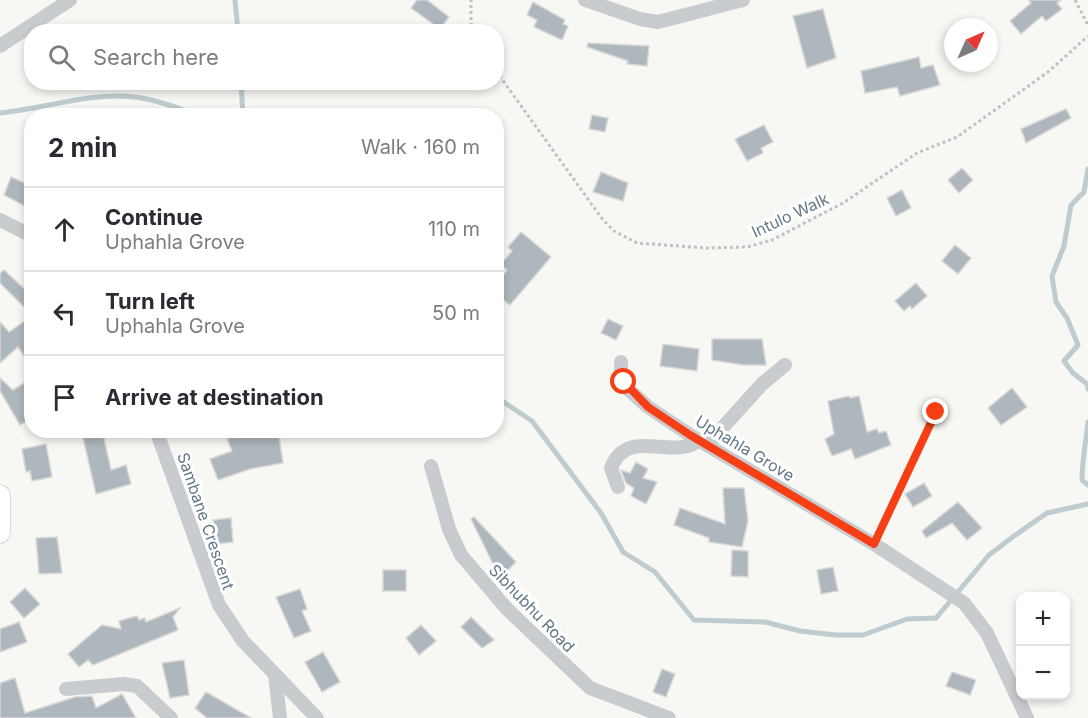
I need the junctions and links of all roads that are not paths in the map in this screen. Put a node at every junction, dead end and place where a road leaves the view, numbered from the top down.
1 (70, 0) edge
2 (585, 0) edge
3 (743, 0) edge
4 (33, 24) edge
5 (24, 30) edge
6 (0, 46) edge
7 (0, 220) edge
8 (24, 232) edge
9 (621, 362) dead end
10 (785, 365) dead end
11 (159, 438) edge
12 (703, 443) junction
13 (431, 466) dead end
14 (618, 487) dead end
15 (0, 495) edge
16 (0, 533) edge
17 (275, 675) junction
18 (66, 689) dead end
19 (171, 718) edge
20 (280, 718) edge
21 (317, 718) edge
22 (669, 718) edge
23 (1027, 718) edge

1 - 4 street
2 - 3 street
5 - 6 street
7 - 8 street
9 - 12 street, Uphahla Grove
10 - 12 street
11 - 17 street, Sambane Crescent
12 - 14 street
12 - 23 street, Uphahla Grove
13 - 22 street, Sibhubhu Road
15 - 16 street
17 - 20 street
17 - 21 street, Sambane Crescent
18 - 19 street

